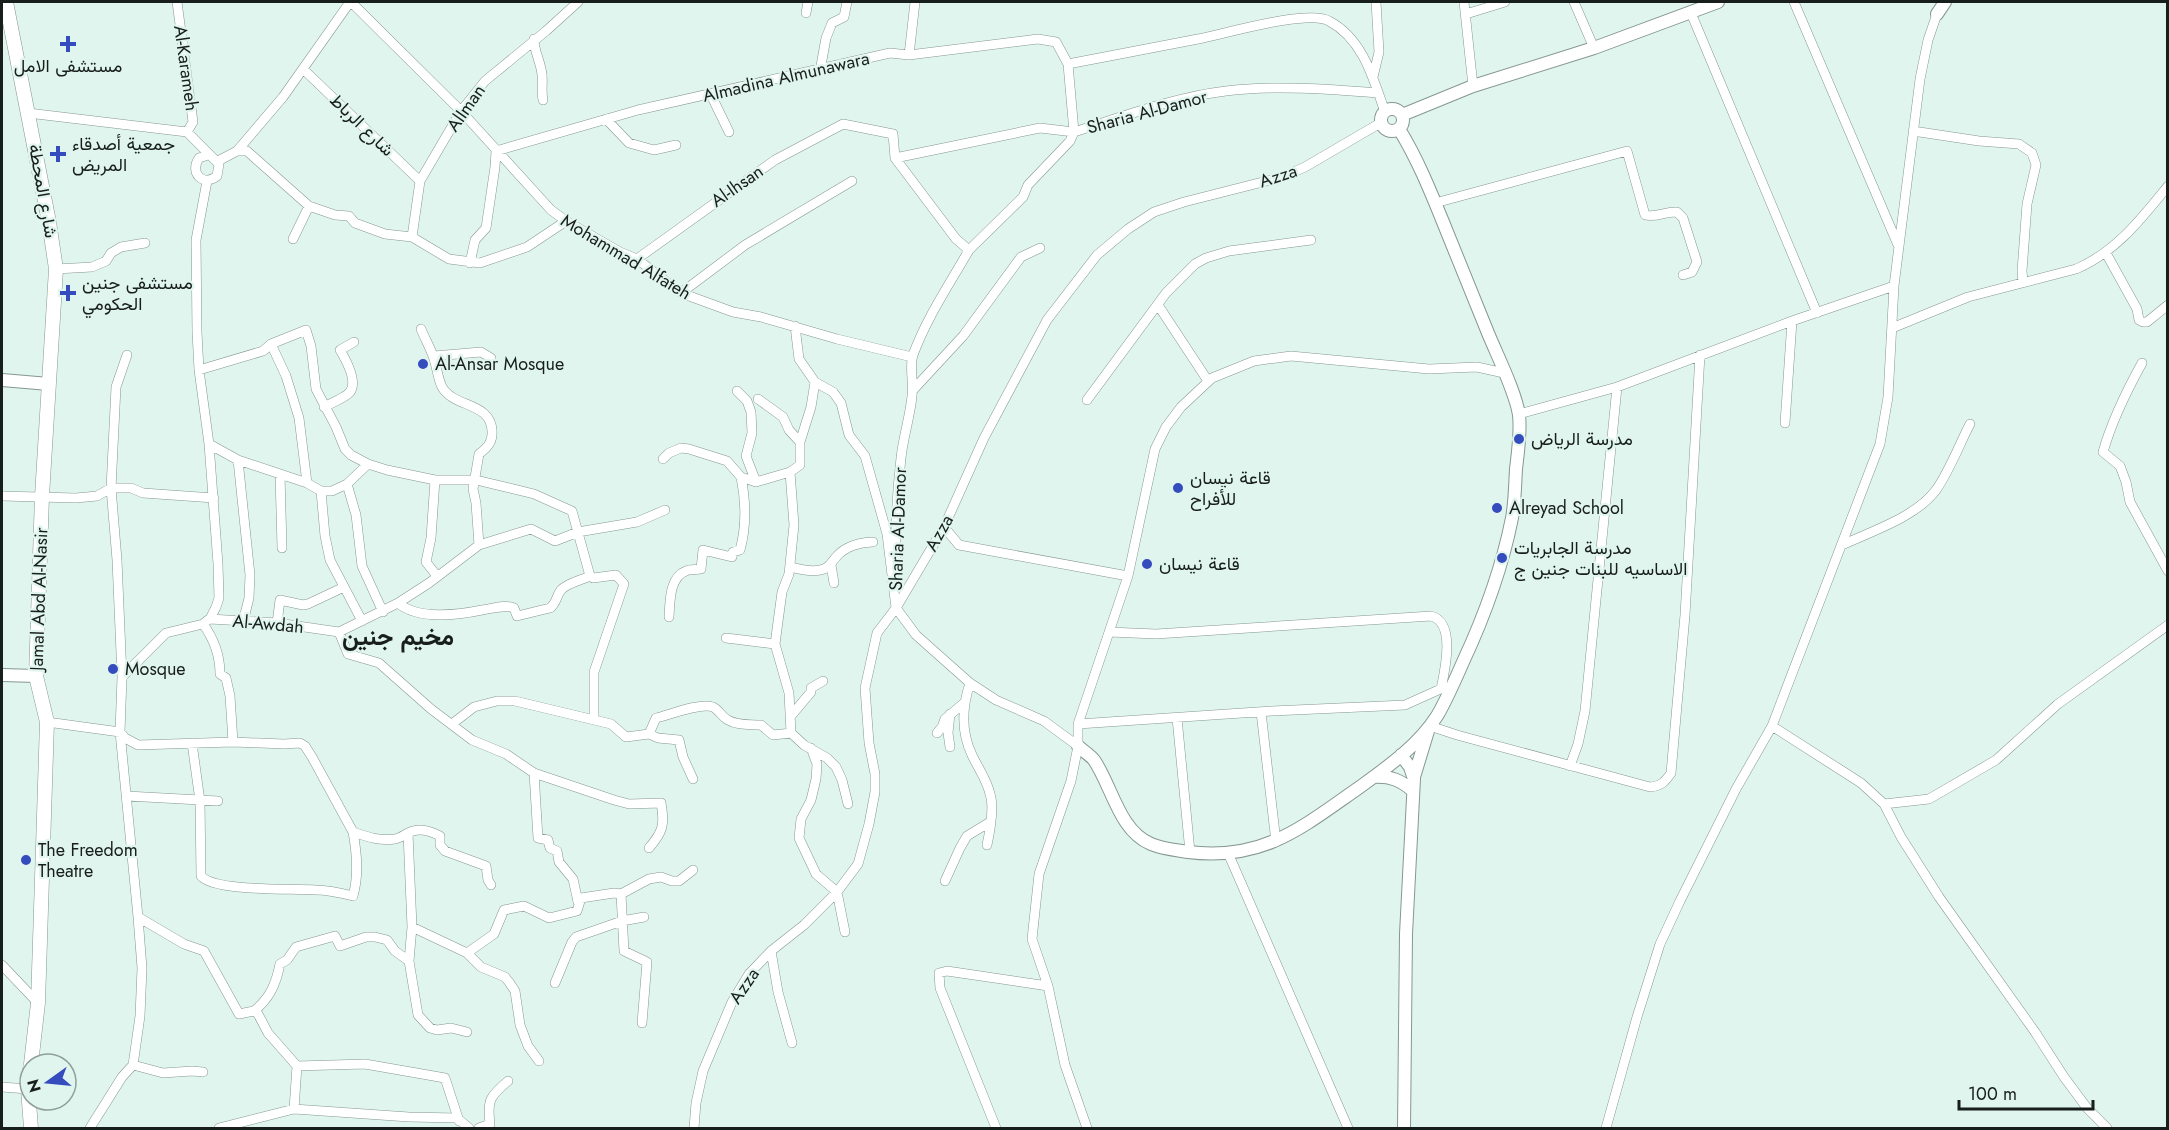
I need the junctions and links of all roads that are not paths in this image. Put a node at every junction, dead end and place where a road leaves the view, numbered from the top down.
1 (6, 2) edge
2 (11, 2) edge
3 (177, 2) edge
4 (350, 2) edge
5 (578, 2) edge
6 (808, 2) edge
7 (847, 2) edge
8 (915, 2) edge
9 (1376, 2) edge
10 (1464, 2) edge
11 (1504, 2) edge
12 (1574, 2) edge
13 (1718, 2) edge
14 (1794, 2) edge
15 (1943, 2) edge
16 (806, 13) dead end
17 (1690, 13) junction
18 (1466, 14) junction
19 (1937, 14) joint
20 (534, 39) junction
21 (1594, 48) junction
22 (909, 55) junction
23 (1068, 64) junction
24 (303, 69) junction
25 (820, 70) junction
26 (1373, 77) junction
27 (1473, 86) junction
28 (1378, 93) junction
29 (711, 95) junction
30 (543, 100) dead end
31 (461, 111) junction
32 (28, 113) junction
33 (1402, 115) junction
34 (1383, 117) junction
35 (606, 119) junction
36 (1399, 129) junction
37 (1913, 131) junction
38 (186, 132) junction
39 (729, 132) dead end
40 (1074, 132) junction
41 (676, 145) dead end
42 (237, 151) junction
43 (496, 151) junction
44 (208, 155) junction
45 (895, 158) junction
46 (218, 160) junction
47 (196, 161) junction
48 (207, 181) junction
49 (420, 181) junction
50 (852, 181) dead end
51 (2168, 186) edge
52 (1435, 203) junction
53 (309, 206) junction
54 (566, 221) junction
55 (412, 237) junction
56 (293, 239) dead end
57 (1311, 240) dead end
58 (145, 243) dead end
59 (1040, 248) dead end
60 (1899, 248) junction
61 (969, 250) junction
62 (2106, 253) junction
63 (637, 259) junction
64 (470, 263) junction
65 (56, 269) junction
66 (1683, 275) dead end
67 (2023, 282) junction
68 (1894, 286) junction
69 (681, 293) junction
70 (1158, 305) junction
71 (2168, 305) edge
72 (1817, 313) junction
73 (1792, 321) junction
74 (795, 326) junction
75 (1892, 328) junction
76 (421, 329) dead end
77 (354, 342) dead end
78 (271, 344) junction
79 (128, 355) dead end
80 (1701, 355) junction
81 (434, 356) junction
82 (912, 357) junction
83 (491, 358) dead end
84 (2142, 363) dead end
85 (199, 370) junction
86 (1504, 373) junction
87 (2, 380) edge
88 (1208, 381) junction
89 (815, 382) junction
90 (50, 384) junction
91 (1617, 387) junction
92 (913, 390) junction
93 (737, 391) dead end
94 (758, 399) dead end
95 (1087, 400) dead end
96 (324, 407) junction
97 (1519, 414) junction
98 (1785, 423) dead end
99 (1970, 424) dead end
100 (800, 442) junction
101 (209, 444) junction
102 (663, 459) dead end
103 (238, 460) junction
104 (368, 464) junction
105 (790, 472) junction
106 (280, 474) junction
107 (741, 477) junction
108 (435, 480) junction
109 (476, 480) junction
110 (756, 482) junction
111 (307, 483) junction
112 (347, 484) junction
113 (111, 488) junction
114 (321, 491) junction
115 (2, 496) edge
116 (42, 496) junction
117 (214, 498) junction
118 (665, 510) dead end
119 (944, 527) junction
120 (578, 532) junction
121 (873, 542) dead end
122 (479, 545) junction
123 (1842, 545) junction
124 (282, 548) dead end
125 (831, 565) junction
126 (790, 567) junction
127 (2168, 571) edge
128 (437, 576) junction
129 (590, 576) junction
130 (1128, 576) junction
131 (834, 584) dead end
132 (344, 587) junction
133 (398, 603) junction
134 (896, 608) junction
135 (383, 612) junction
136 (669, 617) dead end
137 (207, 621) junction
138 (362, 621) junction
139 (243, 622) junction
140 (277, 623) junction
141 (2168, 625) edge
142 (339, 632) junction
143 (1109, 632) junction
144 (726, 638) dead end
145 (776, 644) junction
146 (2, 675) edge
147 (36, 676) junction
148 (122, 677) junction
149 (823, 681) dead end
150 (970, 682) junction
151 (1447, 687) junction
152 (964, 703) junction
153 (1261, 712) junction
154 (950, 714) junction
155 (790, 717) junction
156 (1177, 718) junction
157 (594, 720) junction
158 (47, 722) junction
159 (452, 724) junction
160 (1078, 724) junction
161 (1430, 726) junction
162 (1772, 726) junction
163 (120, 732) junction
164 (791, 733) junction
165 (937, 733) dead end
166 (650, 734) junction
167 (233, 742) junction
168 (192, 743) junction
169 (1078, 746) junction
170 (950, 747) dead end
171 (811, 748) junction
172 (1398, 758) junction
173 (1570, 766) junction
174 (534, 773) junction
175 (1374, 777) junction
176 (693, 779) dead end
177 (1413, 786) junction
178 (127, 796) junction
179 (200, 801) junction
180 (218, 801) dead end
181 (849, 804) dead end
182 (1884, 804) junction
183 (990, 822) junction
184 (353, 832) junction
185 (408, 833) junction
186 (1276, 842) junction
187 (987, 845) dead end
188 (649, 848) dead end
189 (1190, 852) junction
190 (1228, 853) junction
191 (693, 870) dead end
192 (945, 881) dead end
193 (491, 885) dead end
194 (837, 892) junction
195 (621, 894) junction
196 (578, 902) junction
197 (138, 917) junction
198 (644, 917) dead end
199 (622, 921) junction
200 (412, 927) junction
201 (845, 932) dead end
202 (771, 951) junction
203 (467, 953) junction
204 (409, 961) junction
205 (2, 965) edge
206 (555, 983) dead end
207 (1048, 986) junction
208 (38, 1003) junction
209 (254, 1011) junction
210 (642, 1023) dead end
211 (467, 1032) dead end
212 (792, 1043) dead end
213 (32, 1052) edge
214 (539, 1060) dead end
215 (133, 1065) junction
216 (297, 1066) junction
217 (202, 1072) dead end
218 (508, 1081) dead end
219 (2, 1087) edge
220 (18, 1088) edge
221 (294, 1109) junction
222 (30, 1112) edge
223 (457, 1118) junction
224 (32, 1128) edge
225 (90, 1128) edge
226 (219, 1128) edge
227 (463, 1128) edge
228 (469, 1128) edge
229 (479, 1128) edge
230 (694, 1128) edge
231 (996, 1128) edge
232 (1087, 1128) edge
233 (1348, 1128) edge
234 (1404, 1128) edge
235 (1606, 1128) edge
236 (2107, 1128) edge

1 - 2 street
1 - 32 main road, شارع المحطة
3 - 38 street, Al-Karameh
4 - 24 street
4 - 31 street, Mohammad Alfateh
5 - 20 street, AlIman
6 - 16 street
7 - 25 street
8 - 22 street
9 - 26 street
10 - 18 street
11 - 18 street
12 - 21 street
13 - 17 street
14 - 60 street
15 - 19 street
17 - 21 street
17 - 72 street
18 - 27 street
19 - 37 street
20 - 30 street
20 - 31 street, AlIman
21 - 27 street
22 - 23 street, Almadina Almunawara
22 - 25 street, Almadina Almunawara
23 - 26 street
23 - 40 street
24 - 42 street
24 - 49 street, شارع الرباط
25 - 29 street, Almadina Almunawara
26 - 28 street
27 - 33 street
28 - 34 street
28 - 40 street, Sharia Al-Damor
29 - 35 street, Almadina Almunawara
29 - 39 street
31 - 43 street, Mohammad Alfateh
31 - 49 street, AlIman
32 - 38 street
32 - 65 main road, شارع المحطة
33 - 34 street
33 - 36 street
34 - 36 street
34 - 119 street, Azza
35 - 41 street
35 - 43 street, Almadina Almunawara
36 - 52 street
37 - 60 street
37 - 67 street
38 - 44 street
38 - 47 street
40 - 45 street
40 - 61 street, Sharia Al-Damor
42 - 46 street
42 - 53 street
43 - 54 street, Mohammad Alfateh
43 - 64 street
44 - 46 street
44 - 47 street
45 - 61 street
45 - 63 street, Al-Ihsan
46 - 48 street
47 - 48 street
48 - 85 street, Al-Awdah
49 - 55 street, AlIman
50 - 69 street
51 - 62 street
52 - 66 street
52 - 86 street
53 - 55 street
53 - 56 street
54 - 63 street, Mohammad Alfateh
54 - 64 street
55 - 64 street
57 - 70 street
58 - 65 street
59 - 92 street
60 - 68 street
61 - 82 street, Sharia Al-Damor
62 - 67 street
62 - 71 street
63 - 69 street, Mohammad Alfateh
65 - 90 main road, شارع المحطة
67 - 75 street
68 - 72 street
68 - 75 street
69 - 74 street, Mohammad Alfateh
70 - 88 street
70 - 95 street
72 - 73 street
73 - 80 street
73 - 98 street
74 - 82 street, Mohammad Alfateh
74 - 89 street
75 - 123 street
76 - 81 street
77 - 96 street
78 - 85 street
78 - 96 street
78 - 111 street
79 - 113 street
80 - 91 street
80 - 173 street
81 - 83 street
81 - 109 street
82 - 92 street, Sharia Al-Damor
84 - 127 street
85 - 101 street, Al-Awdah
86 - 88 street
86 - 97 street
87 - 90 street
88 - 130 street
89 - 100 street
89 - 134 street
90 - 116 main road, Jamal Abd Al-Nasir
91 - 97 street
91 - 173 street
92 - 134 street, Sharia Al-Damor
93 - 110 street
94 - 100 street
96 - 104 street
97 - 151 street
99 - 123 street
100 - 105 street
101 - 103 street
101 - 117 street, Al-Awdah
102 - 107 street
103 - 106 street
103 - 139 street
104 - 108 street
104 - 112 street
105 - 110 street
105 - 126 street
106 - 111 street
106 - 124 street
107 - 110 street
107 - 136 street
108 - 109 street
108 - 128 street
109 - 120 street
109 - 122 street
111 - 114 street
112 - 114 street
112 - 135 street
113 - 116 street
113 - 117 street
113 - 148 street
114 - 132 street
115 - 116 street
116 - 147 main road, Jamal Abd Al-Nasir
117 - 137 street, Al-Awdah
118 - 120 street
119 - 130 street
119 - 134 street, Azza
120 - 122 street
120 - 129 street
121 - 125 street
122 - 128 street
123 - 162 street
125 - 126 street
125 - 131 street
126 - 145 street
128 - 133 street
129 - 133 street
129 - 157 street
130 - 143 street
132 - 138 street
132 - 140 street
133 - 135 street
134 - 150 street
134 - 194 street, Azza
135 - 138 street
137 - 139 street, Al-Awdah
137 - 148 street
137 - 167 street
138 - 142 street
139 - 140 street, Al-Awdah
140 - 142 street, Al-Awdah
141 - 182 street
142 - 159 street
143 - 151 street
143 - 160 street
144 - 145 street
145 - 155 street
146 - 147 street
147 - 158 main road, Jamal Abd Al-Nasir
148 - 163 street
149 - 155 street
150 - 152 street
150 - 169 street
151 - 153 street
151 - 161 street
152 - 154 street
152 - 183 street
153 - 156 street
153 - 186 street
154 - 165 street
154 - 170 street
155 - 164 street
156 - 160 street
156 - 189 street
157 - 159 street
157 - 166 street
158 - 163 street
158 - 208 main road, Jamal Abd Al-Nasir
159 - 174 street
160 - 169 street
161 - 172 street
161 - 173 street
161 - 177 street
162 - 182 street
162 - 235 street
163 - 168 street
163 - 178 street
164 - 166 street
164 - 171 street
166 - 176 street
167 - 168 street
167 - 184 street
168 - 179 street
169 - 189 street
169 - 207 street
171 - 181 street
171 - 194 street
172 - 175 street
172 - 177 street
174 - 188 street
174 - 196 street
175 - 177 street
175 - 186 street
177 - 234 street
178 - 179 street
178 - 197 street
179 - 180 street
179 - 184 street
182 - 236 street
183 - 187 street
183 - 192 street
184 - 185 street
185 - 193 street
185 - 200 street
186 - 190 street
189 - 190 street
190 - 233 street
191 - 195 street
194 - 201 street
194 - 202 street, Azza
195 - 196 street
195 - 199 street
196 - 203 street
197 - 209 street
197 - 215 street
198 - 199 street
199 - 206 street
199 - 210 street
200 - 203 street
200 - 204 street
202 - 212 street
202 - 230 street, Azza
203 - 214 street
204 - 209 street
204 - 211 street
205 - 208 street
207 - 231 street
207 - 232 street
208 - 213 main road, Jamal Abd Al-Nasir
209 - 216 street
215 - 217 street
215 - 225 street
216 - 221 street
216 - 223 street
218 - 229 street
219 - 220 street
221 - 223 street
221 - 226 street
222 - 224 main road
223 - 227 street
223 - 228 street

